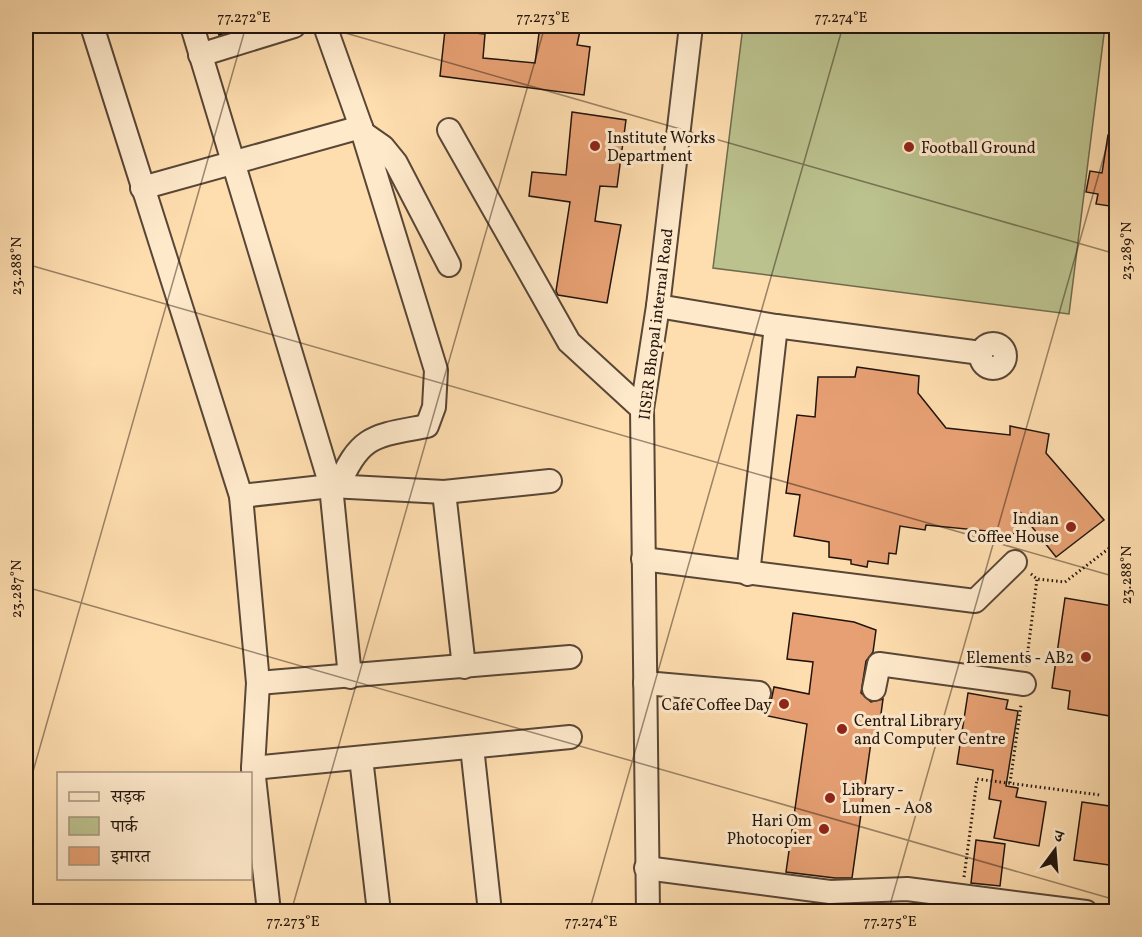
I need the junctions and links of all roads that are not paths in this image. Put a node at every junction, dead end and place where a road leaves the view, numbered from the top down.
1 (92, 26) edge
2 (192, 26) edge
3 (294, 26) edge
4 (325, 26) edge
5 (691, 26) edge
6 (200, 55) junction
7 (362, 130) junction
8 (449, 130) dead end
9 (232, 162) junction
10 (142, 188) junction
11 (449, 265) dead end
12 (658, 306) junction
13 (776, 326) junction
14 (981, 353) dead end
15 (642, 409) junction
16 (549, 481) dead end
17 (335, 487) junction
18 (444, 492) junction
19 (241, 496) junction
20 (643, 559) junction
21 (1016, 562) dead end
22 (748, 574) junction
23 (570, 657) dead end
24 (464, 666) junction
25 (350, 677) junction
26 (258, 683) junction
27 (645, 683) junction
28 (1024, 684) dead end
29 (874, 689) dead end
30 (759, 693) dead end
31 (570, 737) dead end
32 (472, 747) junction
33 (360, 758) junction
34 (253, 768) junction
35 (646, 868) junction
36 (269, 912) edge
37 (379, 912) edge
38 (490, 912) edge
39 (648, 912) edge
40 (1086, 912) edge

1 - 10 street
2 - 6 street
3 - 6 street
4 - 7 street
5 - 12 street, IISER Bhopal internal Road
6 - 9 street
7 - 9 street
7 - 11 street
7 - 17 street
8 - 15 street
9 - 10 street
9 - 17 street
10 - 19 street
12 - 13 street
12 - 15 street, IISER Bhopal internal Road
13 - 14 street
13 - 22 street
15 - 20 street, IISER Bhopal internal Road
16 - 18 street
17 - 18 street
17 - 19 street
17 - 25 street
18 - 24 street
19 - 26 street
20 - 22 street
20 - 27 street, IISER Bhopal internal Road
21 - 22 street
23 - 24 street
24 - 25 street
25 - 26 street
26 - 34 street
27 - 30 street
27 - 35 street, IISER Bhopal internal Road
28 - 29 street
31 - 32 street
32 - 33 street
32 - 38 street
33 - 34 street
33 - 37 street
34 - 36 street
35 - 39 street, IISER Bhopal internal Road
35 - 40 street

